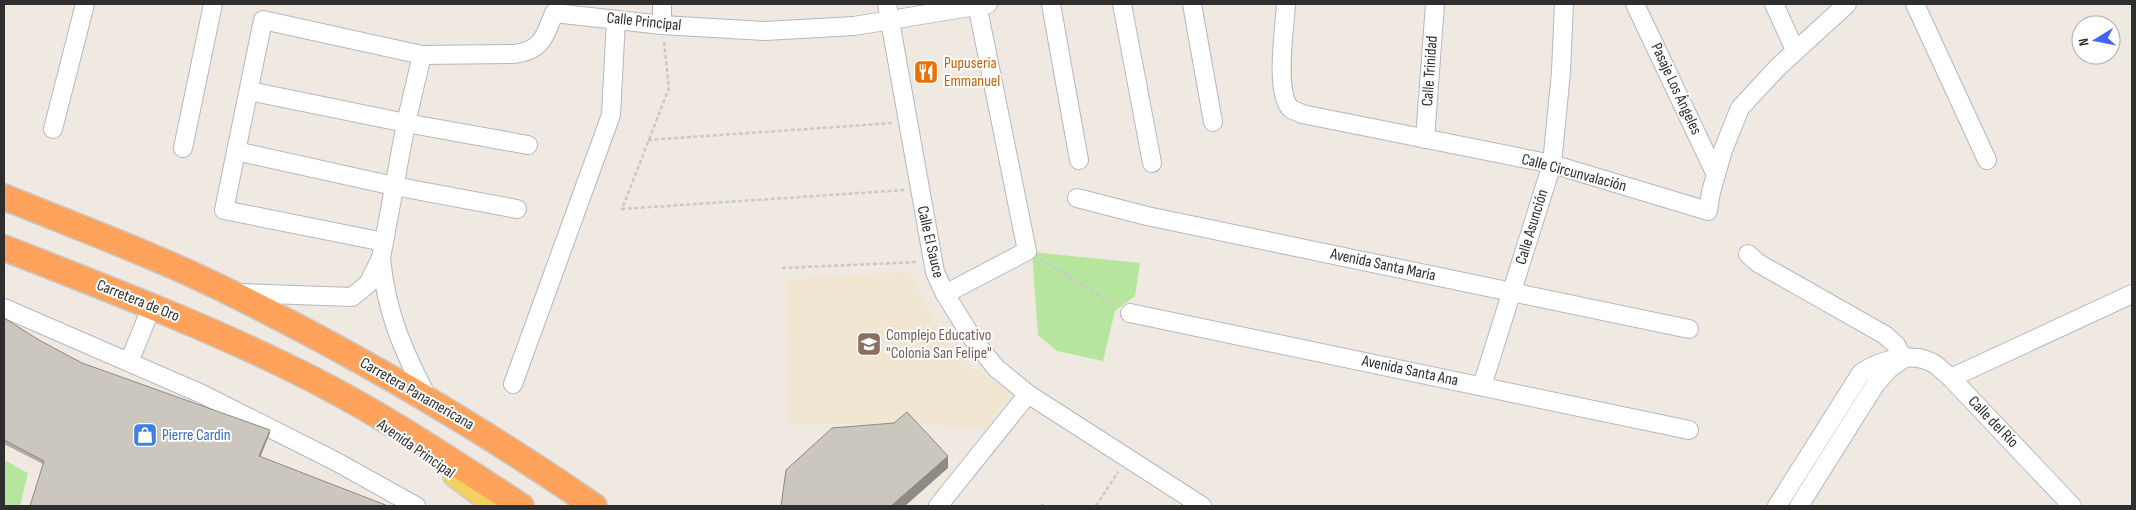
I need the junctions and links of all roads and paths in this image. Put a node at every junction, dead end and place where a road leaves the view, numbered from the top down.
1 (85, 4) edge
2 (212, 4) edge
3 (662, 4) edge
4 (981, 4) edge
5 (1051, 4) edge
6 (1122, 4) edge
7 (1192, 4) edge
8 (1286, 4) edge
9 (1435, 4) edge
10 (1564, 4) edge
11 (1635, 4) edge
12 (1774, 4) edge
13 (1847, 4) edge
14 (1915, 4) edge
15 (555, 8) edge
16 (888, 12) edge
17 (616, 20) junction
18 (662, 25) junction
19 (1795, 50) junction
20 (422, 55) junction
21 (249, 91) junction
22 (907, 122) junction
23 (1213, 122) dead end
24 (406, 123) junction
25 (53, 129) dead end
26 (1425, 139) junction
27 (648, 140) junction
28 (528, 144) dead end
29 (183, 148) dead end
30 (236, 151) junction
31 (1079, 160) dead end
32 (1987, 160) dead end
33 (1152, 163) dead end
34 (1552, 164) junction
35 (1716, 175) junction
36 (394, 186) junction
37 (918, 189) junction
38 (4, 197) edge
39 (1078, 198) dead end
40 (517, 209) dead end
41 (4, 248) edge
42 (383, 250) junction
43 (1026, 251) junction
44 (1748, 254) dead end
45 (932, 261) junction
46 (782, 268) dead end
47 (1512, 291) junction
48 (232, 293) junction
49 (945, 294) junction
50 (2132, 294) edge
51 (152, 306) junction
52 (4, 308) edge
53 (1130, 313) joint
54 (1689, 329) dead end
55 (1904, 358) junction
56 (129, 362) junction
57 (1951, 378) junction
58 (513, 384) dead end
59 (1482, 386) junction
60 (337, 393) junction
61 (1028, 394) junction
62 (429, 401) junction
63 (1689, 430) dead end
64 (1128, 458) junction
65 (1040, 504) dead end
66 (416, 506) edge
67 (494, 506) edge
68 (521, 506) edge
69 (594, 506) edge
70 (938, 506) edge
71 (1044, 506) edge
72 (1096, 506) edge
73 (1202, 506) edge
74 (1777, 506) edge
75 (1799, 506) edge
76 (2072, 506) edge

1 - 25 street
2 - 29 street
3 - 18 street
4 - 16 street, Calle Principal
4 - 43 street
5 - 31 street
6 - 33 street
7 - 23 street
8 - 26 street, Calle Circunvalación
9 - 26 street, Calle Trinidad
10 - 34 street, Calle Asunción
11 - 35 street, Pasaje Los Ángeles
12 - 19 street
13 - 19 street, Calle Circunvalación
14 - 32 street
15 - 17 street, Calle Principal
15 - 20 street, Calle Principal
16 - 18 street, Calle Principal
16 - 22 street, Calle El Sauce
17 - 18 street, Calle Principal
17 - 58 street
18 - 27 path
19 - 35 street, Calle Circunvalación
20 - 21 street, Calle Principal
20 - 24 street
21 - 24 street
21 - 30 street
22 - 27 path
22 - 37 street, Calle El Sauce
24 - 28 street
24 - 36 street
26 - 34 street, Calle Circunvalación
27 - 37 path
30 - 36 street
30 - 42 street
34 - 35 street, Calle Circunvalación
34 - 47 street, Calle Asunción
36 - 40 street
36 - 42 street
37 - 45 street, Calle El Sauce
38 - 48 highway
39 - 47 street, Avenida Santa Maria
41 - 51 highway, Carretera de Oro
42 - 48 street
42 - 62 street
43 - 49 street
43 - 53 path
44 - 55 street
45 - 46 path
45 - 49 street, Calle El Sauce
47 - 54 street, Avenida Santa Maria
47 - 59 street, Calle Asunción
48 - 62 highway, Carretera Panamericana
49 - 61 street, Calle El Sauce
50 - 57 street
51 - 56 street
51 - 60 highway, Carretera de Oro
52 - 56 street
53 - 59 street, Avenida Santa Ana
55 - 57 street, Calle del Río
55 - 74 street, Calle del Río
55 - 75 street
56 - 66 street
57 - 76 street, Calle del Río
59 - 63 street, Avenida Santa Ana
60 - 67 main road, Avenida Principal
60 - 68 highway
61 - 64 street, Calle El Sauce
61 - 70 street
62 - 69 highway, Carretera Panamericana
64 - 72 path
64 - 73 street, Calle El Sauce
65 - 71 path

